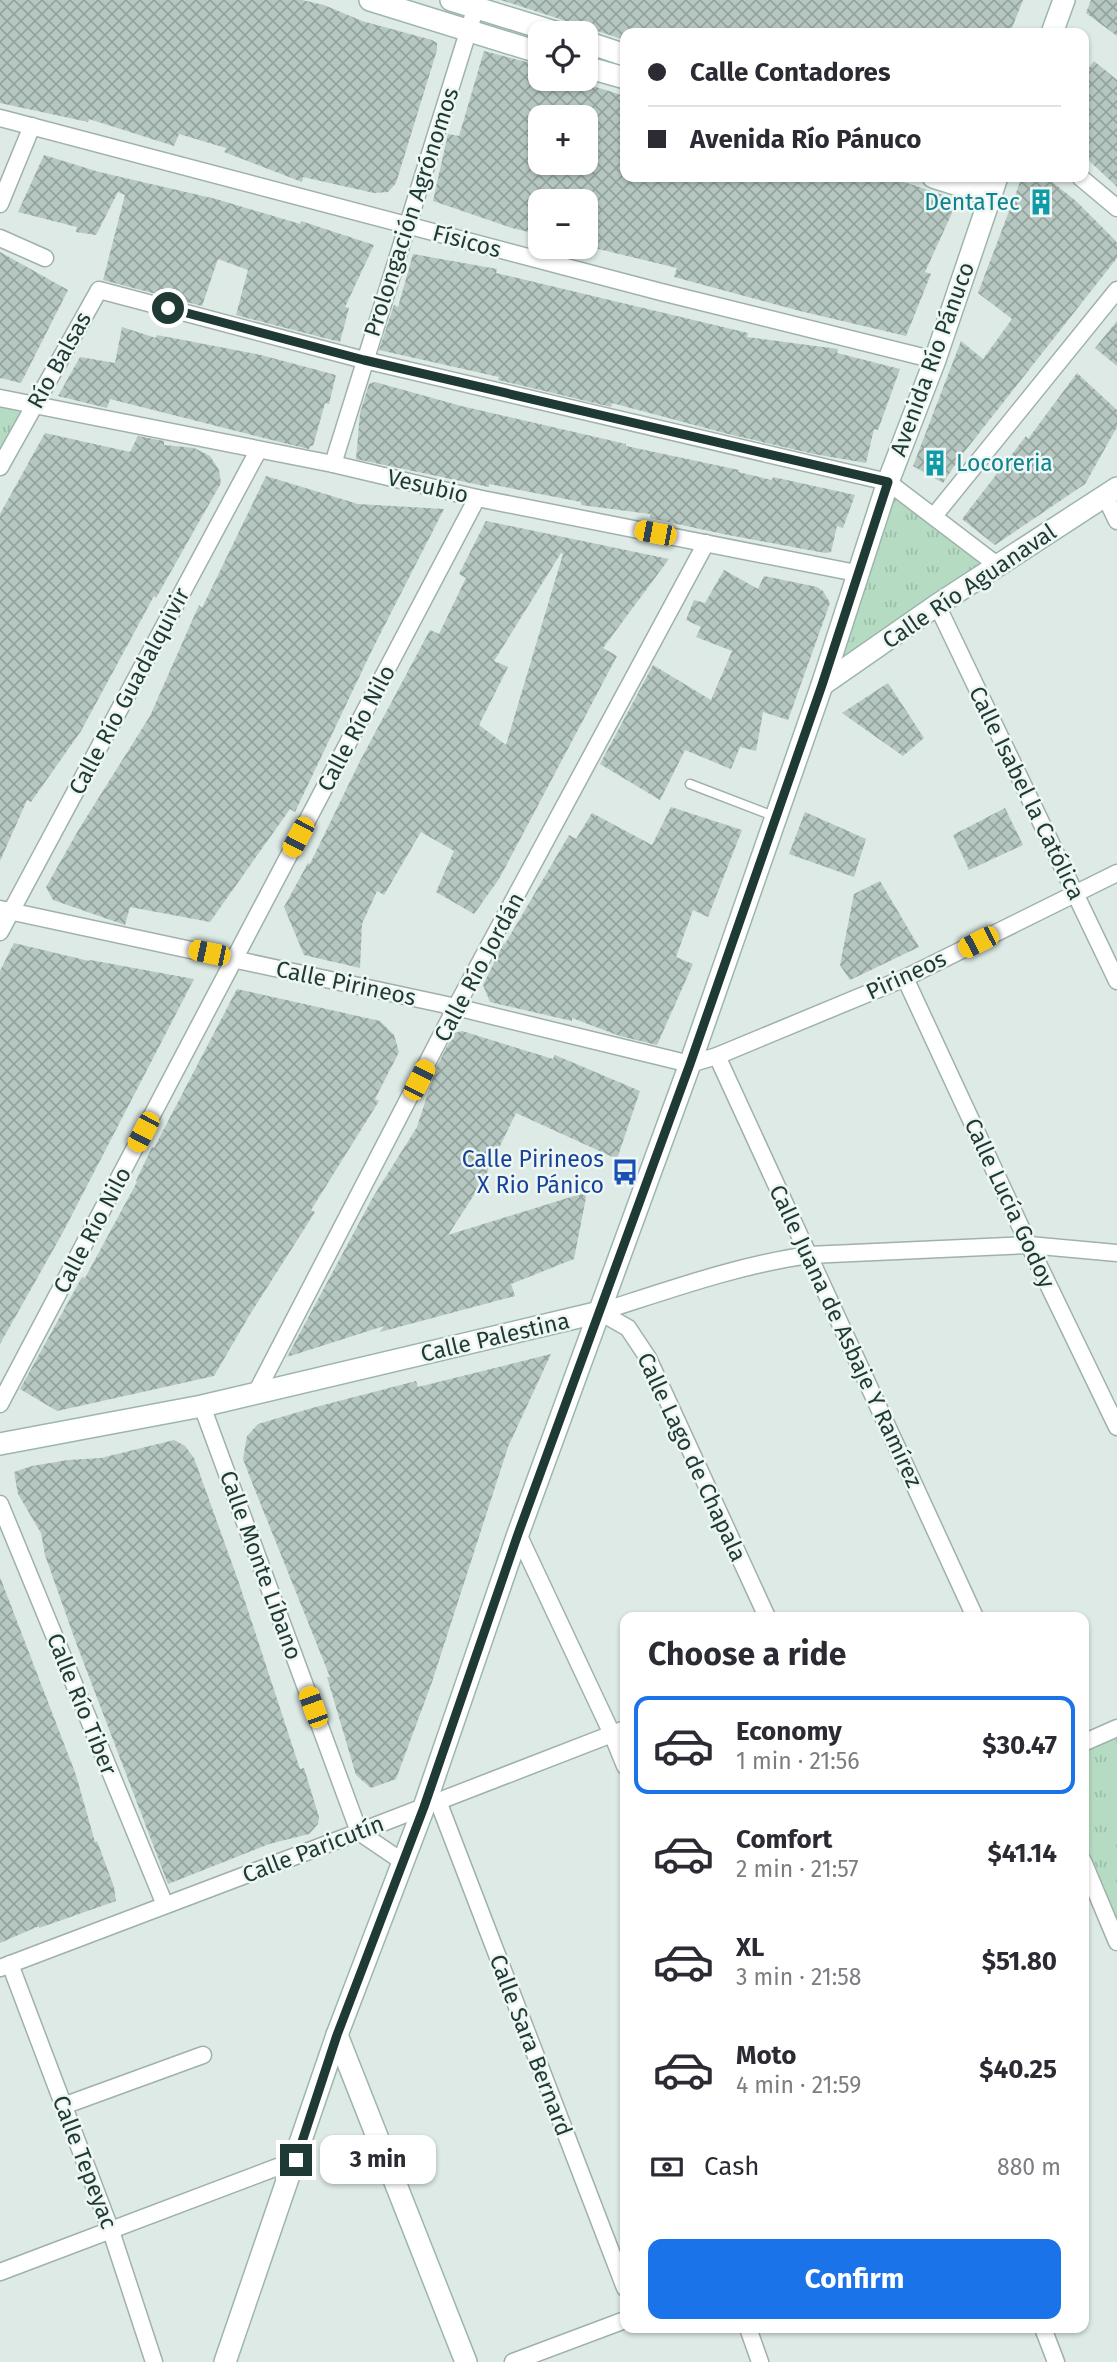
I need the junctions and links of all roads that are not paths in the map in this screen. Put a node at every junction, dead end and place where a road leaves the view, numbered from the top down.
1 (370, 0) edge
2 (451, 0) edge
3 (1064, 0) edge
4 (477, 4) edge
5 (528, 22) edge
6 (1054, 28) edge
7 (469, 31) junction
8 (598, 47) edge
9 (528, 49) edge
10 (620, 53) edge
11 (598, 70) edge
12 (620, 77) edge
13 (0, 118) edge
14 (32, 126) junction
15 (967, 182) edge
16 (1086, 182) edge
17 (994, 186) edge
18 (0, 202) edge
19 (1117, 208) edge
20 (406, 225) junction
21 (0, 238) edge
22 (44, 258) dead end
23 (1117, 290) edge
24 (364, 360) junction
25 (934, 360) junction
26 (0, 398) edge
27 (33, 406) junction
28 (258, 451) junction
29 (333, 464) junction
30 (0, 467) edge
31 (888, 482) junction
32 (1111, 492) edge
33 (477, 498) junction
34 (934, 516) junction
35 (1117, 521) edge
36 (706, 543) junction
37 (997, 565) junction
38 (856, 573) junction
39 (937, 605) junction
40 (822, 685) junction
41 (690, 784) dead end
42 (776, 817) junction
43 (1117, 873) edge
44 (1075, 893) junction
45 (6, 910) edge
46 (0, 932) edge
47 (234, 958) junction
48 (905, 978) junction
49 (1117, 981) edge
50 (456, 1007) junction
51 (716, 1056) junction
52 (690, 1064) junction
53 (1029, 1245) junction
54 (1117, 1254) edge
55 (809, 1255) junction
56 (600, 1312) junction
57 (256, 1393) junction
58 (0, 1404) edge
59 (202, 1406) junction
60 (1117, 1427) edge
61 (0, 1444) edge
62 (0, 1504) edge
63 (518, 1534) junction
64 (765, 1612) edge
65 (973, 1612) edge
66 (1117, 1728) edge
67 (618, 1731) edge
68 (1089, 1740) edge
69 (431, 1804) junction
70 (359, 1832) junction
71 (403, 1862) junction
72 (1089, 1875) edge
73 (165, 1905) junction
74 (1117, 1941) edge
75 (5, 1966) edge
76 (337, 2035) junction
77 (203, 2055) dead end
78 (63, 2106) junction
79 (296, 2160) junction
80 (111, 2231) junction
81 (0, 2272) edge
82 (620, 2276) edge
83 (620, 2322) edge
84 (750, 2333) edge
85 (1045, 2333) edge
86 (154, 2362) edge
87 (225, 2362) edge
88 (466, 2362) edge
89 (513, 2362) edge
90 (760, 2362) edge
91 (1056, 2362) edge

1 - 7 street
2 - 4 street
3 - 6 street
4 - 5 street
4 - 7 street, Prolongación Agrónomos
7 - 9 street
7 - 20 street, Prolongación Agrónomos
8 - 10 street
11 - 12 street
13 - 14 street, Físicos
14 - 18 street
14 - 20 street, Físicos
15 - 17 street
16 - 19 street
17 - 25 street, Avenida Río Pánuco
20 - 24 street, Prolongación Agrónomos
20 - 25 street, Físicos
21 - 22 street
23 - 34 street
24 - 27 street, Río Balsas
24 - 29 street, Prolongación Agrónomos
24 - 31 street
25 - 31 street, Avenida Río Pánuco
26 - 27 street, Vesubio
27 - 28 street, Vesubio
27 - 30 street, Río Balsas
28 - 29 street, Vesubio
28 - 45 street, Calle Río Guadalquivir
29 - 33 street, Vesubio
31 - 34 street
31 - 38 street, Avenida Río Pánuco
32 - 35 street
32 - 37 street, Calle Río Aguanaval
33 - 36 street, Vesubio
33 - 47 street, Calle Río Nilo
34 - 37 street
36 - 38 street, Vesubio
36 - 50 street, Calle Río Jordán
37 - 39 street, Calle Río Aguanaval
38 - 40 street, Avenida Río Pánuco
39 - 40 street, Calle Río Aguanaval
39 - 44 street, Calle Isabel la Católica
40 - 42 street, Avenida Río Pánuco
41 - 42 lane
42 - 52 street, Avenida Río Pánuco
43 - 44 street, Pirineos
44 - 48 street, Pirineos
44 - 49 street, Calle Isabel la Católica
45 - 46 street, Calle Río Guadalquivir
45 - 47 street, Calle Pirineos
47 - 50 street, Calle Pirineos
47 - 58 street, Calle Río Nilo
48 - 51 street, Pirineos
48 - 53 street, Calle Lucía Godoy
50 - 52 street, Calle Pirineos
50 - 57 street, Calle Río Jordán
51 - 52 street, Pirineos
51 - 55 street, Calle Juana de Asbaje Y Ramírez
52 - 56 street, Avenida Río Pánuco
53 - 54 street, Calle Palestina
53 - 55 street, Calle Palestina
53 - 60 street, Calle Lucía Godoy
55 - 56 street, Calle Palestina
55 - 65 street, Calle Juana de Asbaje Y Ramírez
56 - 57 street, Calle Palestina
56 - 63 street, Avenida Río Pánuco
56 - 64 street, Calle Lago de Chapala
57 - 59 street, Calle Palestina
59 - 61 street, Calle Palestina
59 - 70 street, Calle Monte Líbano
62 - 73 street, Calle Río Tiber
63 - 67 street
63 - 69 street, Avenida Río Pánuco
66 - 68 street
67 - 69 street, Calle Paricutín
69 - 70 street, Calle Paricutín
69 - 71 street, Avenida Río Pánuco
69 - 82 street, Calle Sara Bernard
70 - 71 street
70 - 73 street, Calle Paricutín
71 - 76 street, Avenida Río Pánuco
72 - 74 street
73 - 75 street, Calle Paricutín
75 - 78 street, Calle Tepeyac
76 - 79 street, Avenida Río Pánuco
76 - 88 street
77 - 78 street
78 - 80 street, Calle Tepeyac
79 - 80 street
79 - 87 street, Avenida Río Pánuco
80 - 81 street
80 - 86 street, Calle Tepeyac
83 - 89 street
84 - 90 street
85 - 91 street

